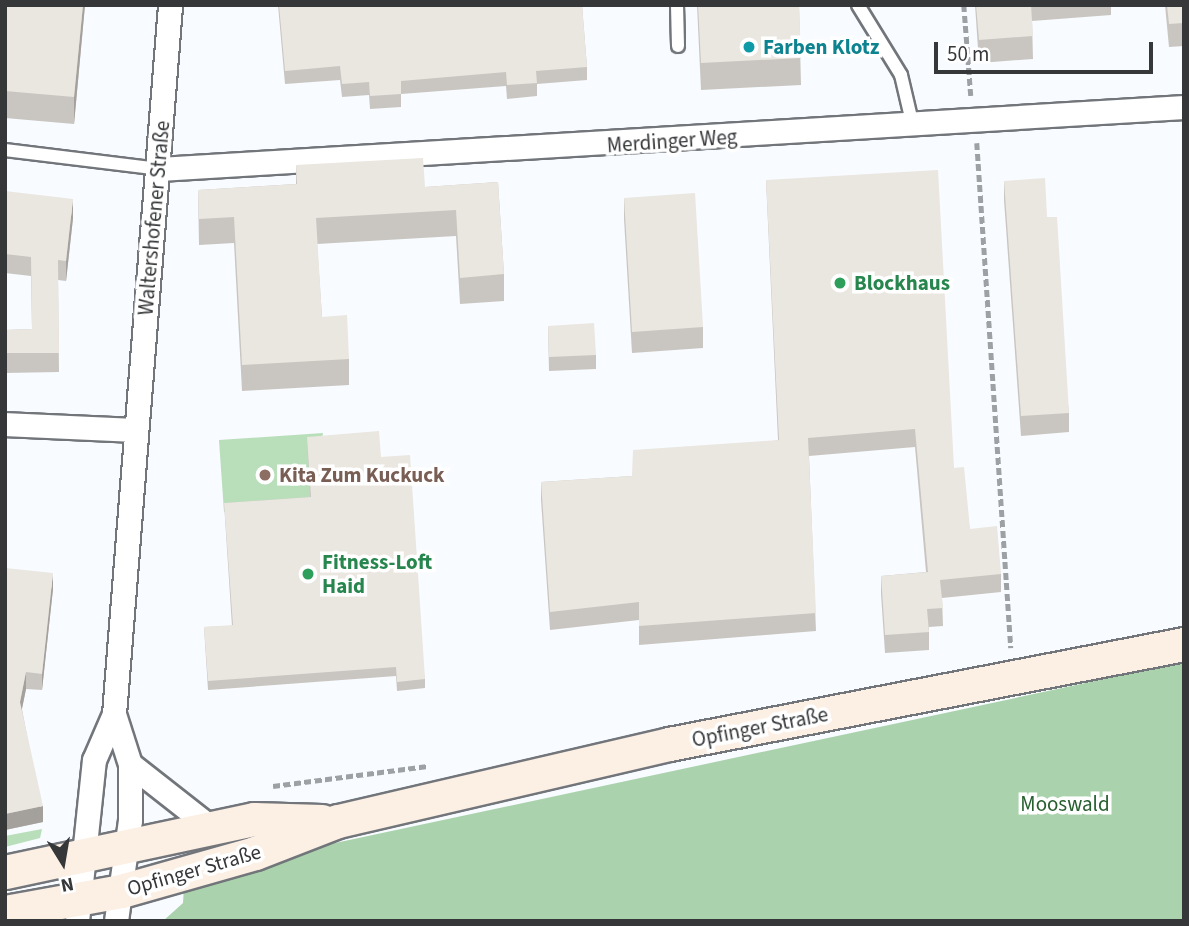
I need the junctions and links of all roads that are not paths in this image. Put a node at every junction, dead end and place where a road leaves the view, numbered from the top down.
1 (170, 5) edge
2 (677, 5) edge
3 (858, 5) edge
4 (678, 46) dead end
5 (1184, 107) edge
6 (913, 126) junction
7 (5, 150) edge
8 (159, 169) junction
9 (5, 424) edge
10 (135, 430) junction
11 (1184, 644) edge
12 (114, 714) junction
13 (130, 764) junction
14 (338, 821) junction
15 (209, 826) junction
16 (127, 844) junction
17 (85, 854) junction
18 (5, 872) edge
19 (118, 906) edge
20 (78, 910) edge
21 (5, 912) edge

1 - 8 street, Waltershofener Straße
2 - 4 lane
3 - 6 lane
5 - 6 street, Merdinger Weg
6 - 8 street, Merdinger Weg
7 - 8 lane
8 - 10 street, Waltershofener Straße
9 - 10 street
10 - 12 street, Waltershofener Straße
11 - 14 main road, Opfinger Straße
12 - 13 street, Waltershofener Straße
12 - 17 street, Waltershofener Straße
13 - 15 street, Opfinger Straße
13 - 16 street, Waltershofener Straße
14 - 15 main road, Opfinger Straße
14 - 19 main road, Opfinger Straße
15 - 16 main road, Opfinger Straße
16 - 17 main road, Opfinger Straße
16 - 19 street, Waltershofener Straße
17 - 18 main road, Opfinger Straße
17 - 20 street, Waltershofener Straße
19 - 20 main road, Opfinger Straße
20 - 21 main road, Opfinger Straße

